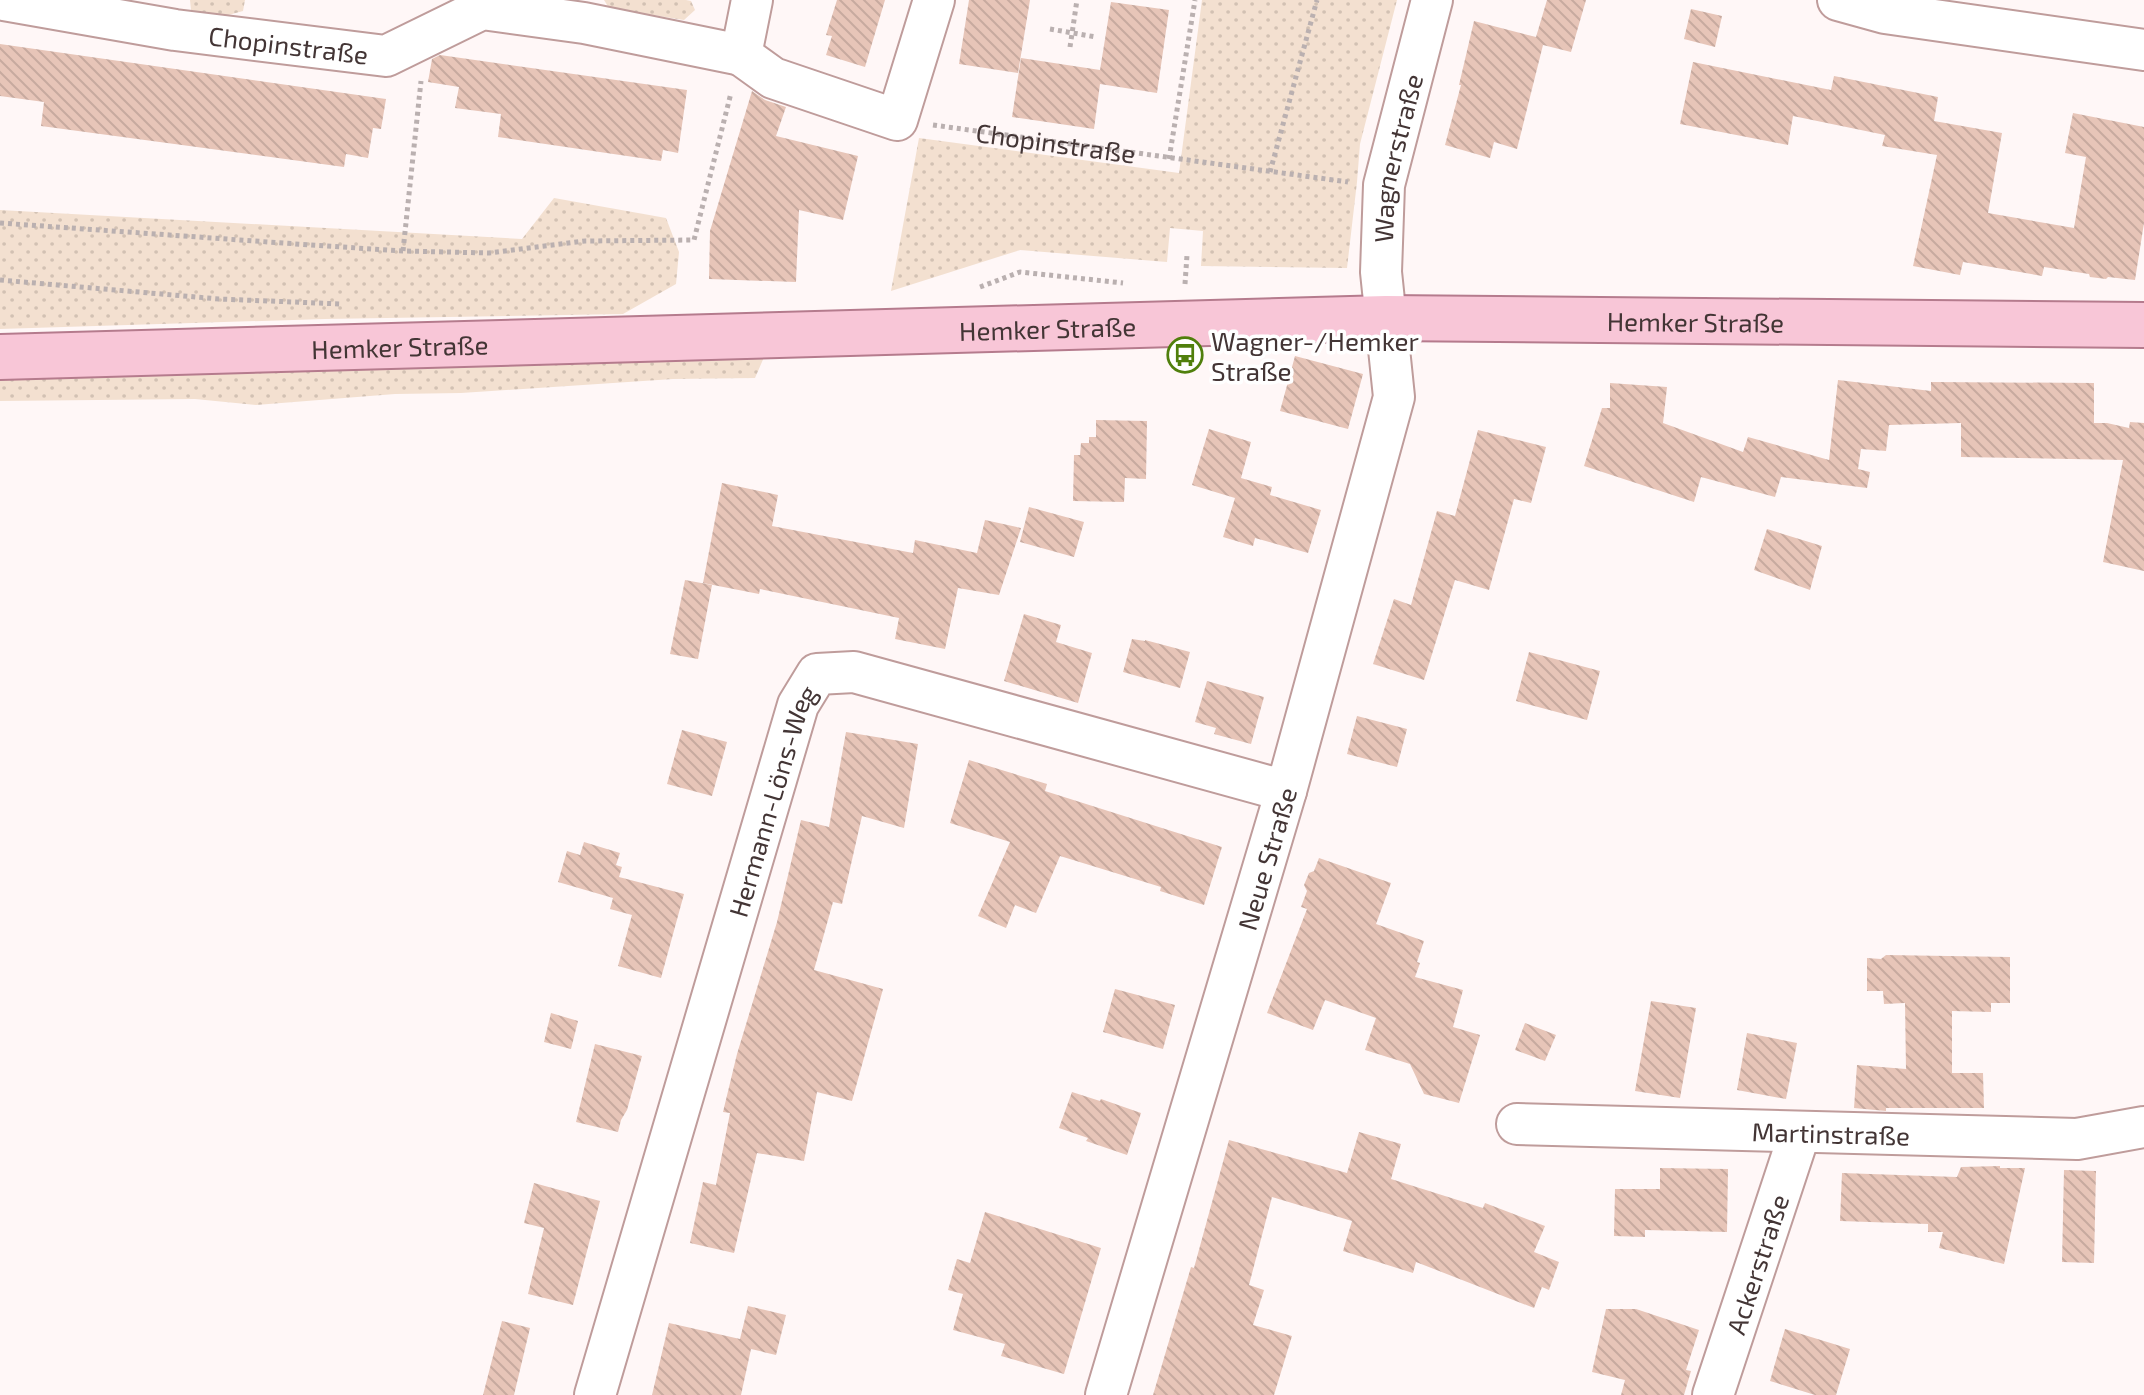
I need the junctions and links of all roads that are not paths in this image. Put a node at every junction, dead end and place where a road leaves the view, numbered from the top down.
1 (4, 0) edge
2 (752, 0) edge
3 (934, 0) edge
4 (1432, 0) edge
5 (1838, 0) edge
6 (1886, 7) edge
7 (586, 11) edge
8 (177, 15) edge
9 (2144, 50) edge
10 (741, 55) junction
11 (1386, 318) junction
12 (2144, 325) edge
13 (0, 357) edge
14 (1286, 791) junction
15 (1517, 1124) dead end
16 (2144, 1127) edge
17 (1800, 1132) junction
18 (595, 1395) edge
19 (1106, 1395) edge
20 (1713, 1395) edge

1 - 8 street, Chopinstraße
2 - 10 street
3 - 10 street, Chopinstraße
4 - 11 street, Wagnerstraße
5 - 6 street
6 - 9 street
7 - 8 street, Chopinstraße
7 - 10 street, Chopinstraße
11 - 12 main road, Hemker Straße
11 - 13 main road, Hemker Straße
11 - 14 street, Neue Straße
14 - 18 street, Hermann-Löns-Weg
14 - 19 street, Neue Straße
15 - 17 street, Martinstraße
16 - 17 street, Martinstraße
17 - 20 street, Ackerstraße

